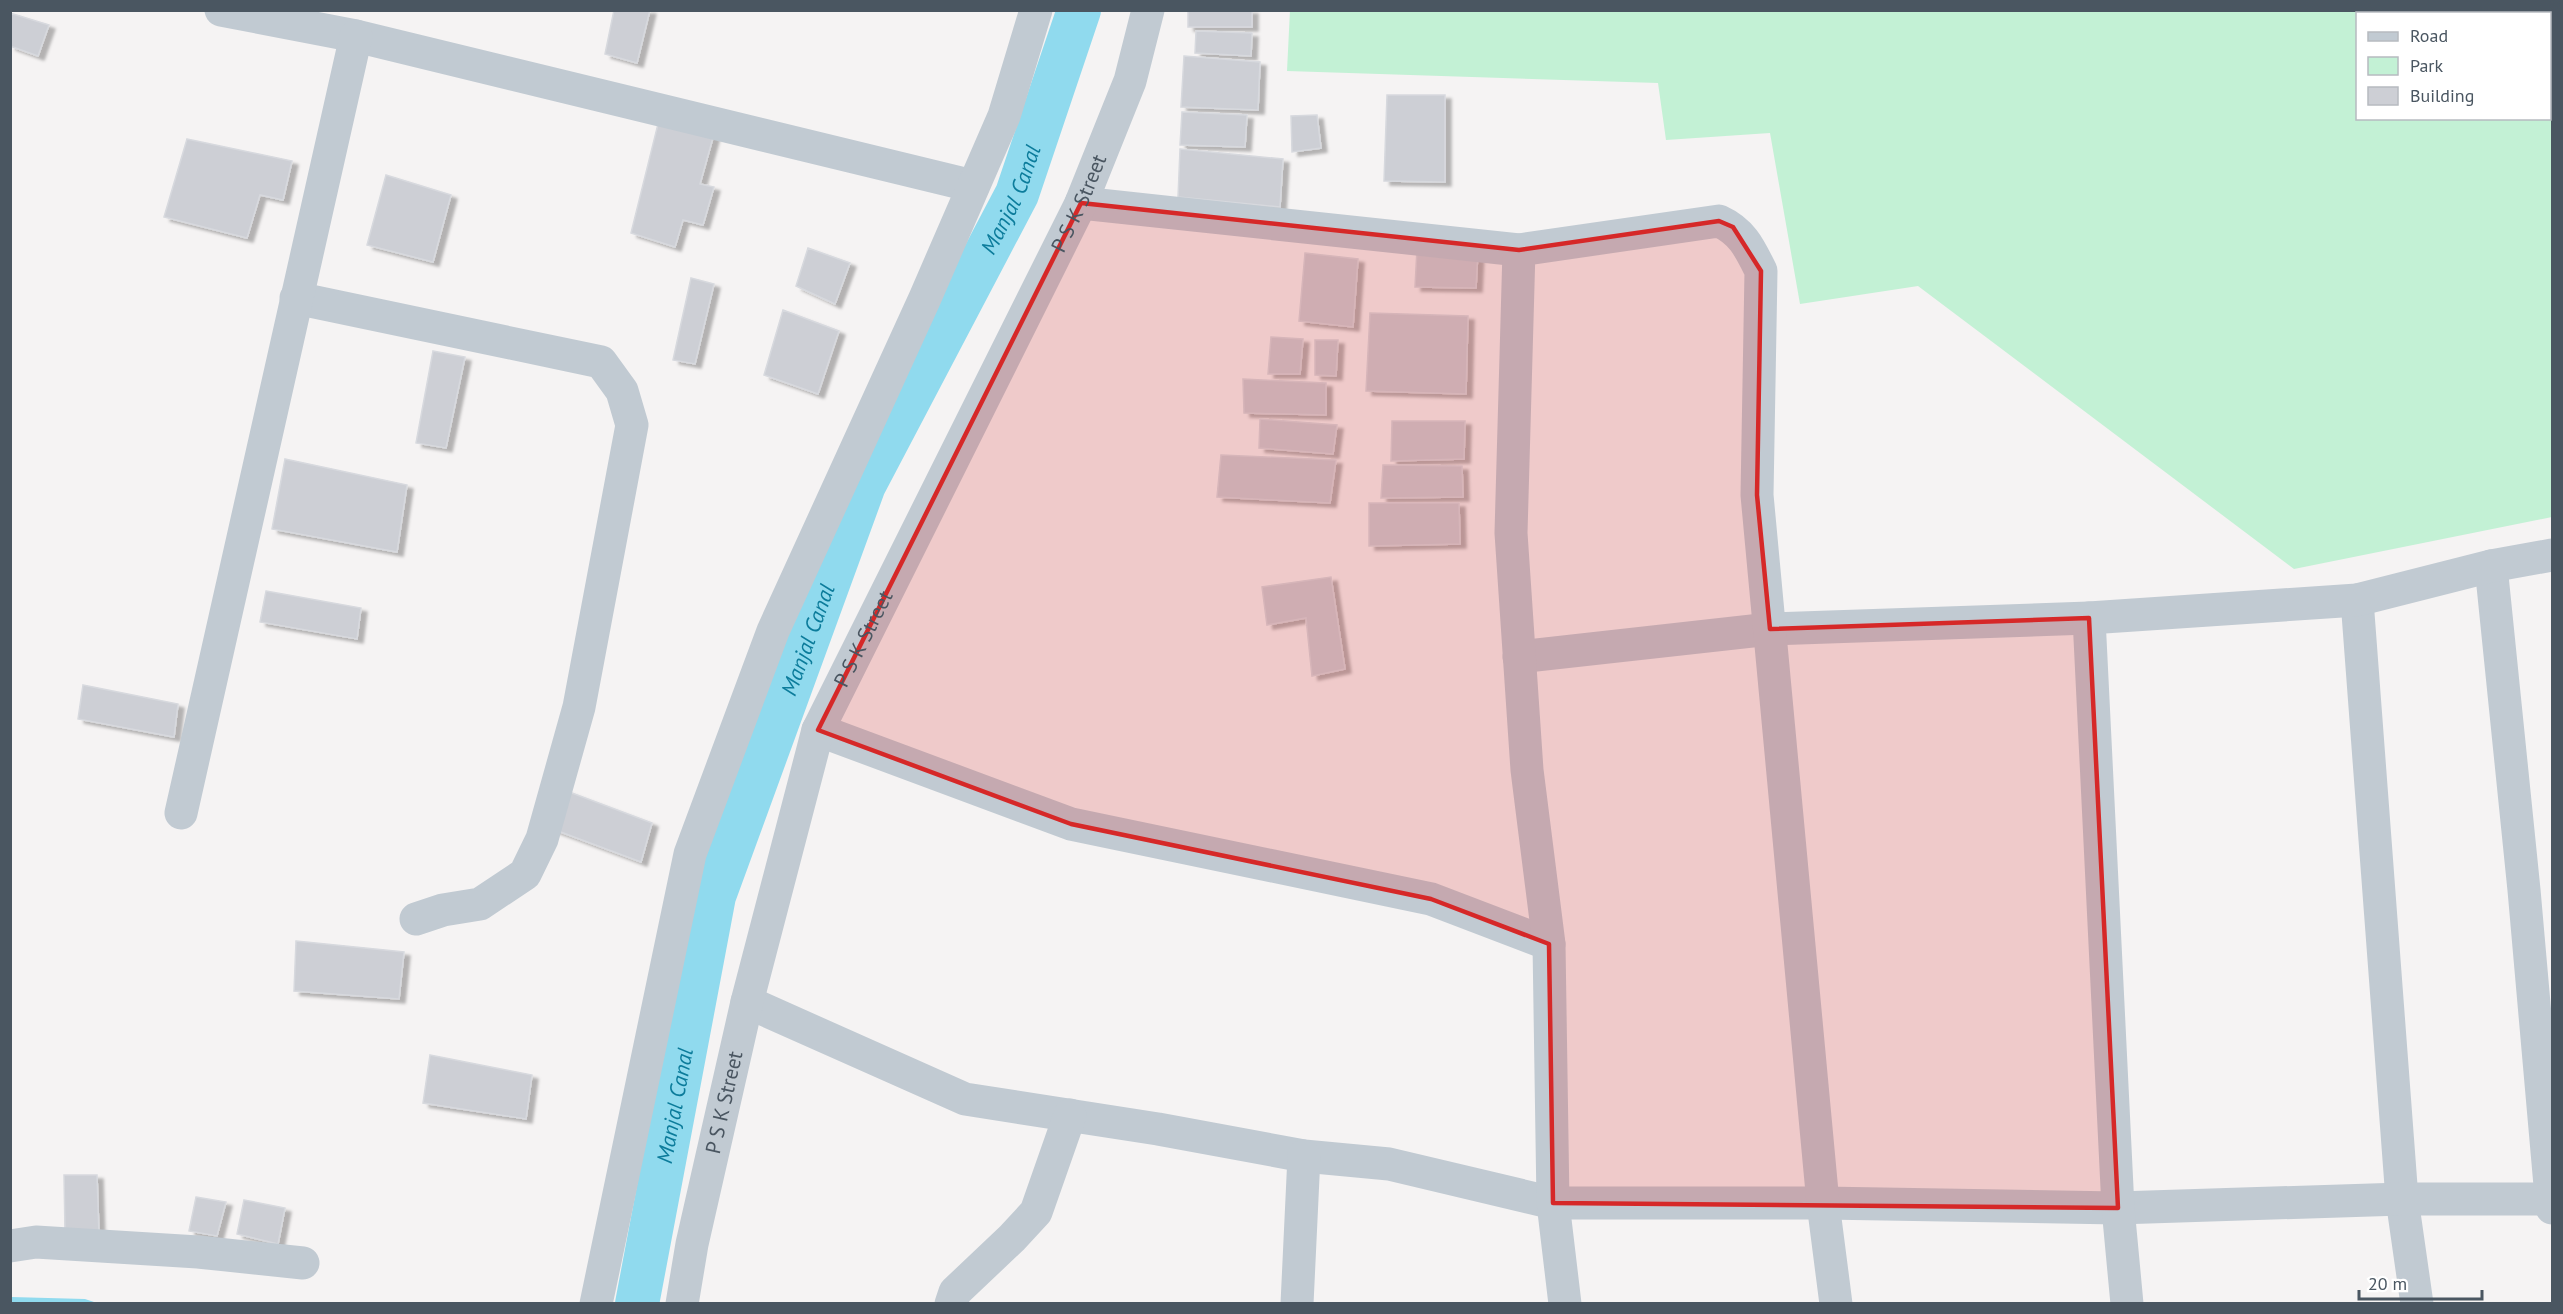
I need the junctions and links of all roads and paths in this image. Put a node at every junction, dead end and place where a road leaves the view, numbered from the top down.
1 (220, 10) edge
2 (1036, 10) edge
3 (1148, 10) edge
4 (356, 36) junction
5 (973, 186) junction
6 (1081, 203) junction
7 (1519, 250) junction
8 (296, 298) junction
9 (2553, 555) edge
10 (2491, 566) junction
11 (2357, 600) junction
12 (2089, 618) junction
13 (1770, 629) junction
14 (1519, 657) junction
15 (818, 730) junction
16 (181, 813) dead end
17 (416, 919) dead end
18 (1549, 944) junction
19 (747, 1002) junction
20 (1070, 1115) junction
21 (1304, 1156) junction
22 (2402, 1199) junction
23 (2552, 1202) edge
24 (1552, 1203) junction
25 (1822, 1203) junction
26 (2118, 1208) junction
27 (10, 1246) edge
28 (303, 1263) dead end
29 (596, 1304) edge
30 (682, 1304) edge
31 (951, 1304) edge
32 (1297, 1304) edge
33 (1565, 1304) edge
34 (1836, 1304) edge
35 (2127, 1304) edge
36 (2417, 1304) edge

1 - 4 street
2 - 5 street
3 - 6 street, P S K Street
4 - 5 street
4 - 8 street
5 - 29 street
6 - 7 street
6 - 15 street, P S K Street
7 - 13 street
7 - 14 street
8 - 16 street
8 - 17 street
9 - 10 street
10 - 11 street
10 - 23 street
11 - 12 street
11 - 22 street
12 - 13 street
12 - 26 street
13 - 14 street
13 - 25 street
14 - 18 street
15 - 18 street
15 - 19 street, P S K Street
18 - 24 street
19 - 20 street
19 - 30 street, P S K Street
20 - 21 street
20 - 31 street
21 - 24 street
21 - 32 street
22 - 23 street
22 - 26 street
22 - 36 street
24 - 25 street
24 - 33 street
25 - 26 street
25 - 34 street
26 - 35 street
27 - 28 street

